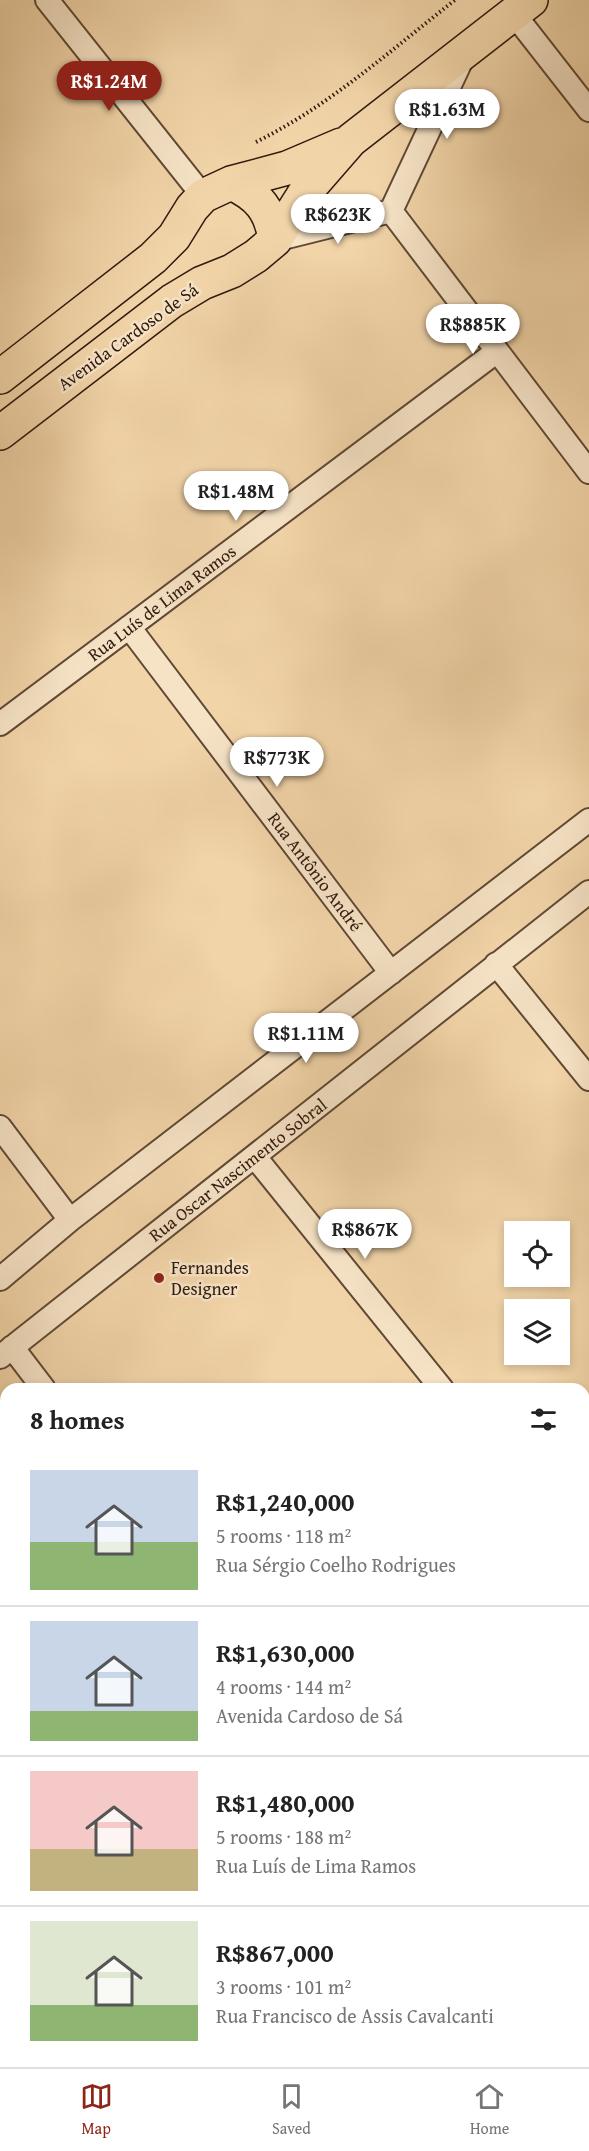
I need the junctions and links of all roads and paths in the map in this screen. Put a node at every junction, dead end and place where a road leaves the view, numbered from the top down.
1 (47, 0) edge
2 (523, 7) edge
3 (466, 51) junction
4 (589, 110) edge
5 (351, 140) junction
6 (217, 190) junction
7 (391, 211) junction
8 (275, 240) junction
9 (496, 352) junction
10 (0, 377) edge
11 (0, 433) edge
12 (589, 472) edge
13 (129, 627) junction
14 (0, 724) edge
15 (589, 820) edge
16 (589, 892) edge
17 (496, 964) junction
18 (391, 973) junction
19 (589, 1079) edge
20 (0, 1127) edge
21 (255, 1157) junction
22 (70, 1220) junction
23 (0, 1279) edge
24 (6, 1352) edge
25 (38, 1383) edge
26 (437, 1383) edge

1 - 6 street
2 - 3 highway, Avenida Cardoso de Sá
2 - 4 street
3 - 5 highway, Avenida Cardoso de Sá
3 - 7 street
5 - 6 highway, Avenida Cardoso de Sá
5 - 8 highway, Avenida Cardoso de Sá
6 - 8 highway
6 - 10 highway
7 - 8 street
7 - 9 street
8 - 11 highway, Avenida Cardoso de Sá
9 - 12 street
9 - 13 street, Rua Luís de Lima Ramos
13 - 14 street, Rua Luís de Lima Ramos
13 - 18 street, Rua Antônio André
15 - 18 street
16 - 17 street, Rua Oscar Nascimento Sobral
17 - 19 street
17 - 21 street, Rua Oscar Nascimento Sobral
18 - 22 street
20 - 22 street
21 - 24 street, Rua Oscar Nascimento Sobral
21 - 26 street
22 - 23 street
24 - 25 street

